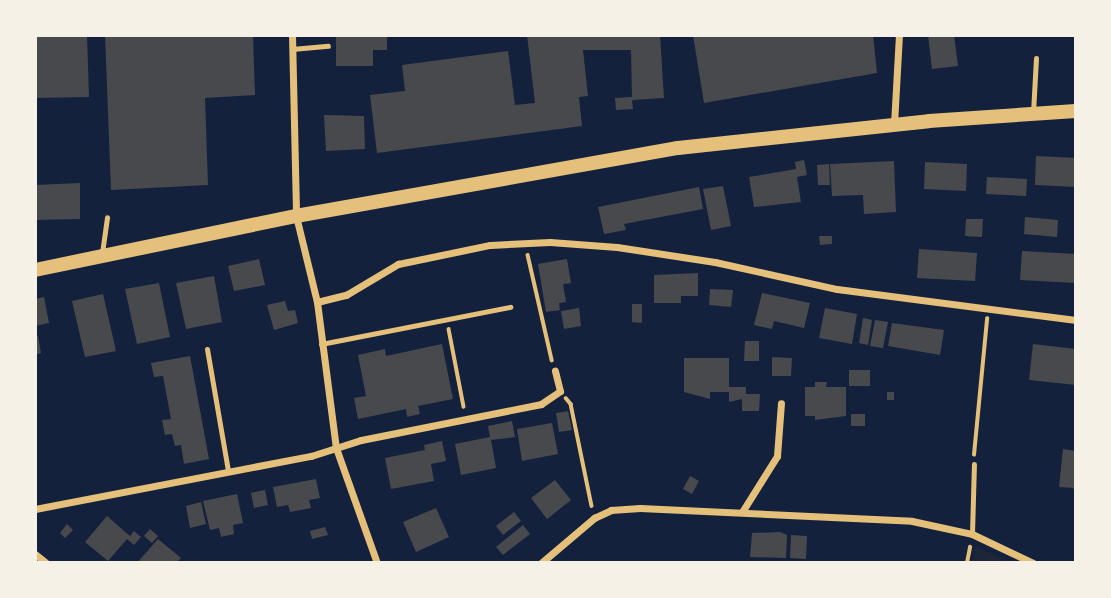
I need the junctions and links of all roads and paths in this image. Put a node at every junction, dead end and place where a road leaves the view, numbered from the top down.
1 (292, 35) edge
2 (899, 35) edge
3 (328, 46) dead end
4 (292, 49) junction
5 (1035, 58) dead end
6 (1076, 111) edge
7 (1032, 113) junction
8 (894, 124) junction
9 (296, 216) junction
10 (107, 217) dead end
11 (526, 242) junction
12 (102, 256) junction
13 (35, 270) edge
14 (317, 302) junction
15 (510, 307) dead end
16 (988, 310) junction
17 (447, 320) junction
18 (1076, 320) edge
19 (321, 344) junction
20 (207, 349) dead end
21 (555, 371) joint
22 (560, 391) junction
23 (781, 403) dead end
24 (465, 418) junction
25 (336, 448) junction
26 (974, 464) joint
27 (228, 471) junction
28 (35, 509) edge
29 (742, 512) junction
30 (594, 518) junction
31 (972, 534) junction
32 (35, 554) edge
33 (46, 563) edge
34 (377, 563) edge
35 (541, 563) edge
36 (967, 563) edge
37 (1034, 563) edge

1 - 4 street
2 - 8 street
3 - 4 lane
4 - 9 street
5 - 7 lane
6 - 7 main road
7 - 8 main road
8 - 9 main road
9 - 12 main road
9 - 14 street
10 - 12 lane
11 - 14 street
11 - 16 street
11 - 21 path
12 - 13 main road
14 - 19 street
15 - 17 lane
16 - 18 street
16 - 26 path
17 - 19 lane
17 - 24 path
19 - 25 street
20 - 27 lane
21 - 22 street
22 - 24 street
22 - 30 path
23 - 29 street
24 - 25 street
25 - 27 street
25 - 34 street
26 - 31 lane
27 - 28 street
29 - 30 street
29 - 31 street
30 - 35 street
31 - 36 path
31 - 37 street
32 - 33 street

